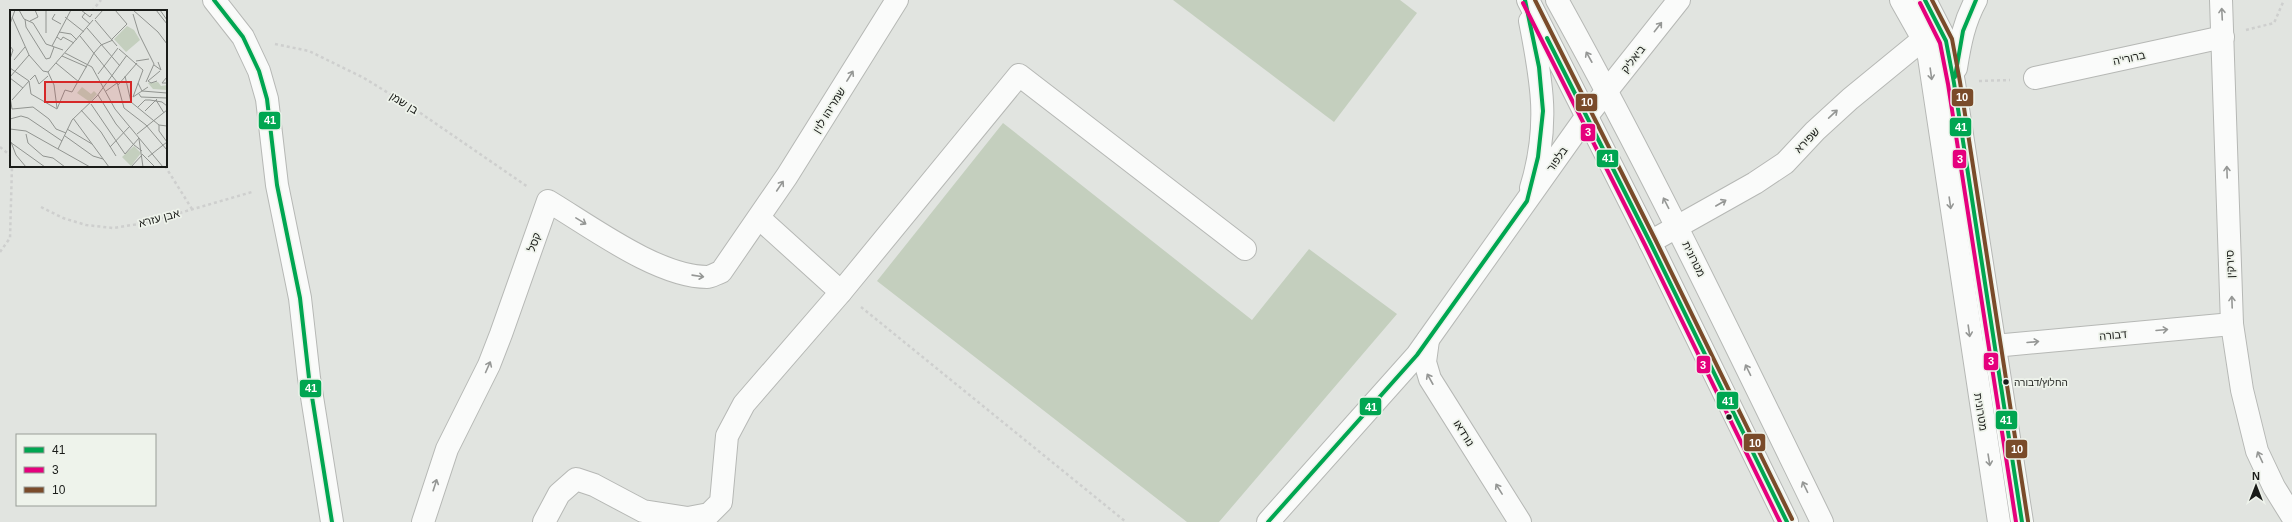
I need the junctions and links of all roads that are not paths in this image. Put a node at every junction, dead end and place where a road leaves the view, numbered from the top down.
1 (214, 0) edge
2 (897, 0) edge
3 (1526, 0) edge
4 (1557, 0) edge
5 (1679, 0) edge
6 (1901, 0) edge
7 (1925, 0) edge
8 (1976, 0) edge
9 (2221, 0) edge
10 (1936, 26) junction
11 (2223, 37) junction
12 (2035, 78) road end
13 (1954, 83) junction
14 (1608, 91) junction
15 (1586, 117) junction
16 (1527, 201) junction
17 (759, 218) junction
18 (1678, 227) junction
19 (1650, 242) junction
20 (1245, 249) dead end
21 (842, 292) junction
22 (2232, 324) junction
23 (1428, 340) junction
24 (1994, 346) junction
25 (2292, 516) edge
26 (332, 522) edge
27 (423, 522) edge
28 (544, 522) edge
29 (1268, 522) edge
30 (1520, 522) edge
31 (1786, 522) edge
32 (1822, 522) edge
33 (1998, 522) edge
34 (2022, 522) edge

1 - 26 street
17 -> 2 street, שמריהו לוין
3 - 15 street
3 - 16 street, בלפור
14 -> 4 street, מטרונית
14 -> 5 street, ביאליק
6 - 10 street, מטרונית
7 - 10 street
8 - 13 street
11 -> 9 street, סירקין
10 - 13 street
18 -> 10 street, שפירא
10 -> 33 street, מטרונית
11 - 12 street, ברורי'ה
22 -> 11 street, סירקין
13 - 24 street
14 - 15 street, ביאליק
18 -> 14 street, מטרונית
15 - 16 street, בלפור
15 - 19 street
16 - 23 street, בלפור
17 - 21 street
27 -> 17 street, קסל
18 - 19 street, שפירא
32 -> 18 street, מטרונית
19 - 31 street
20 - 21 street
21 - 28 street
24 -> 22 street, דבורה
25 -> 22 street, סירקין
23 - 29 street, בלפור
30 -> 23 street, נורדאו
24 - 34 street

